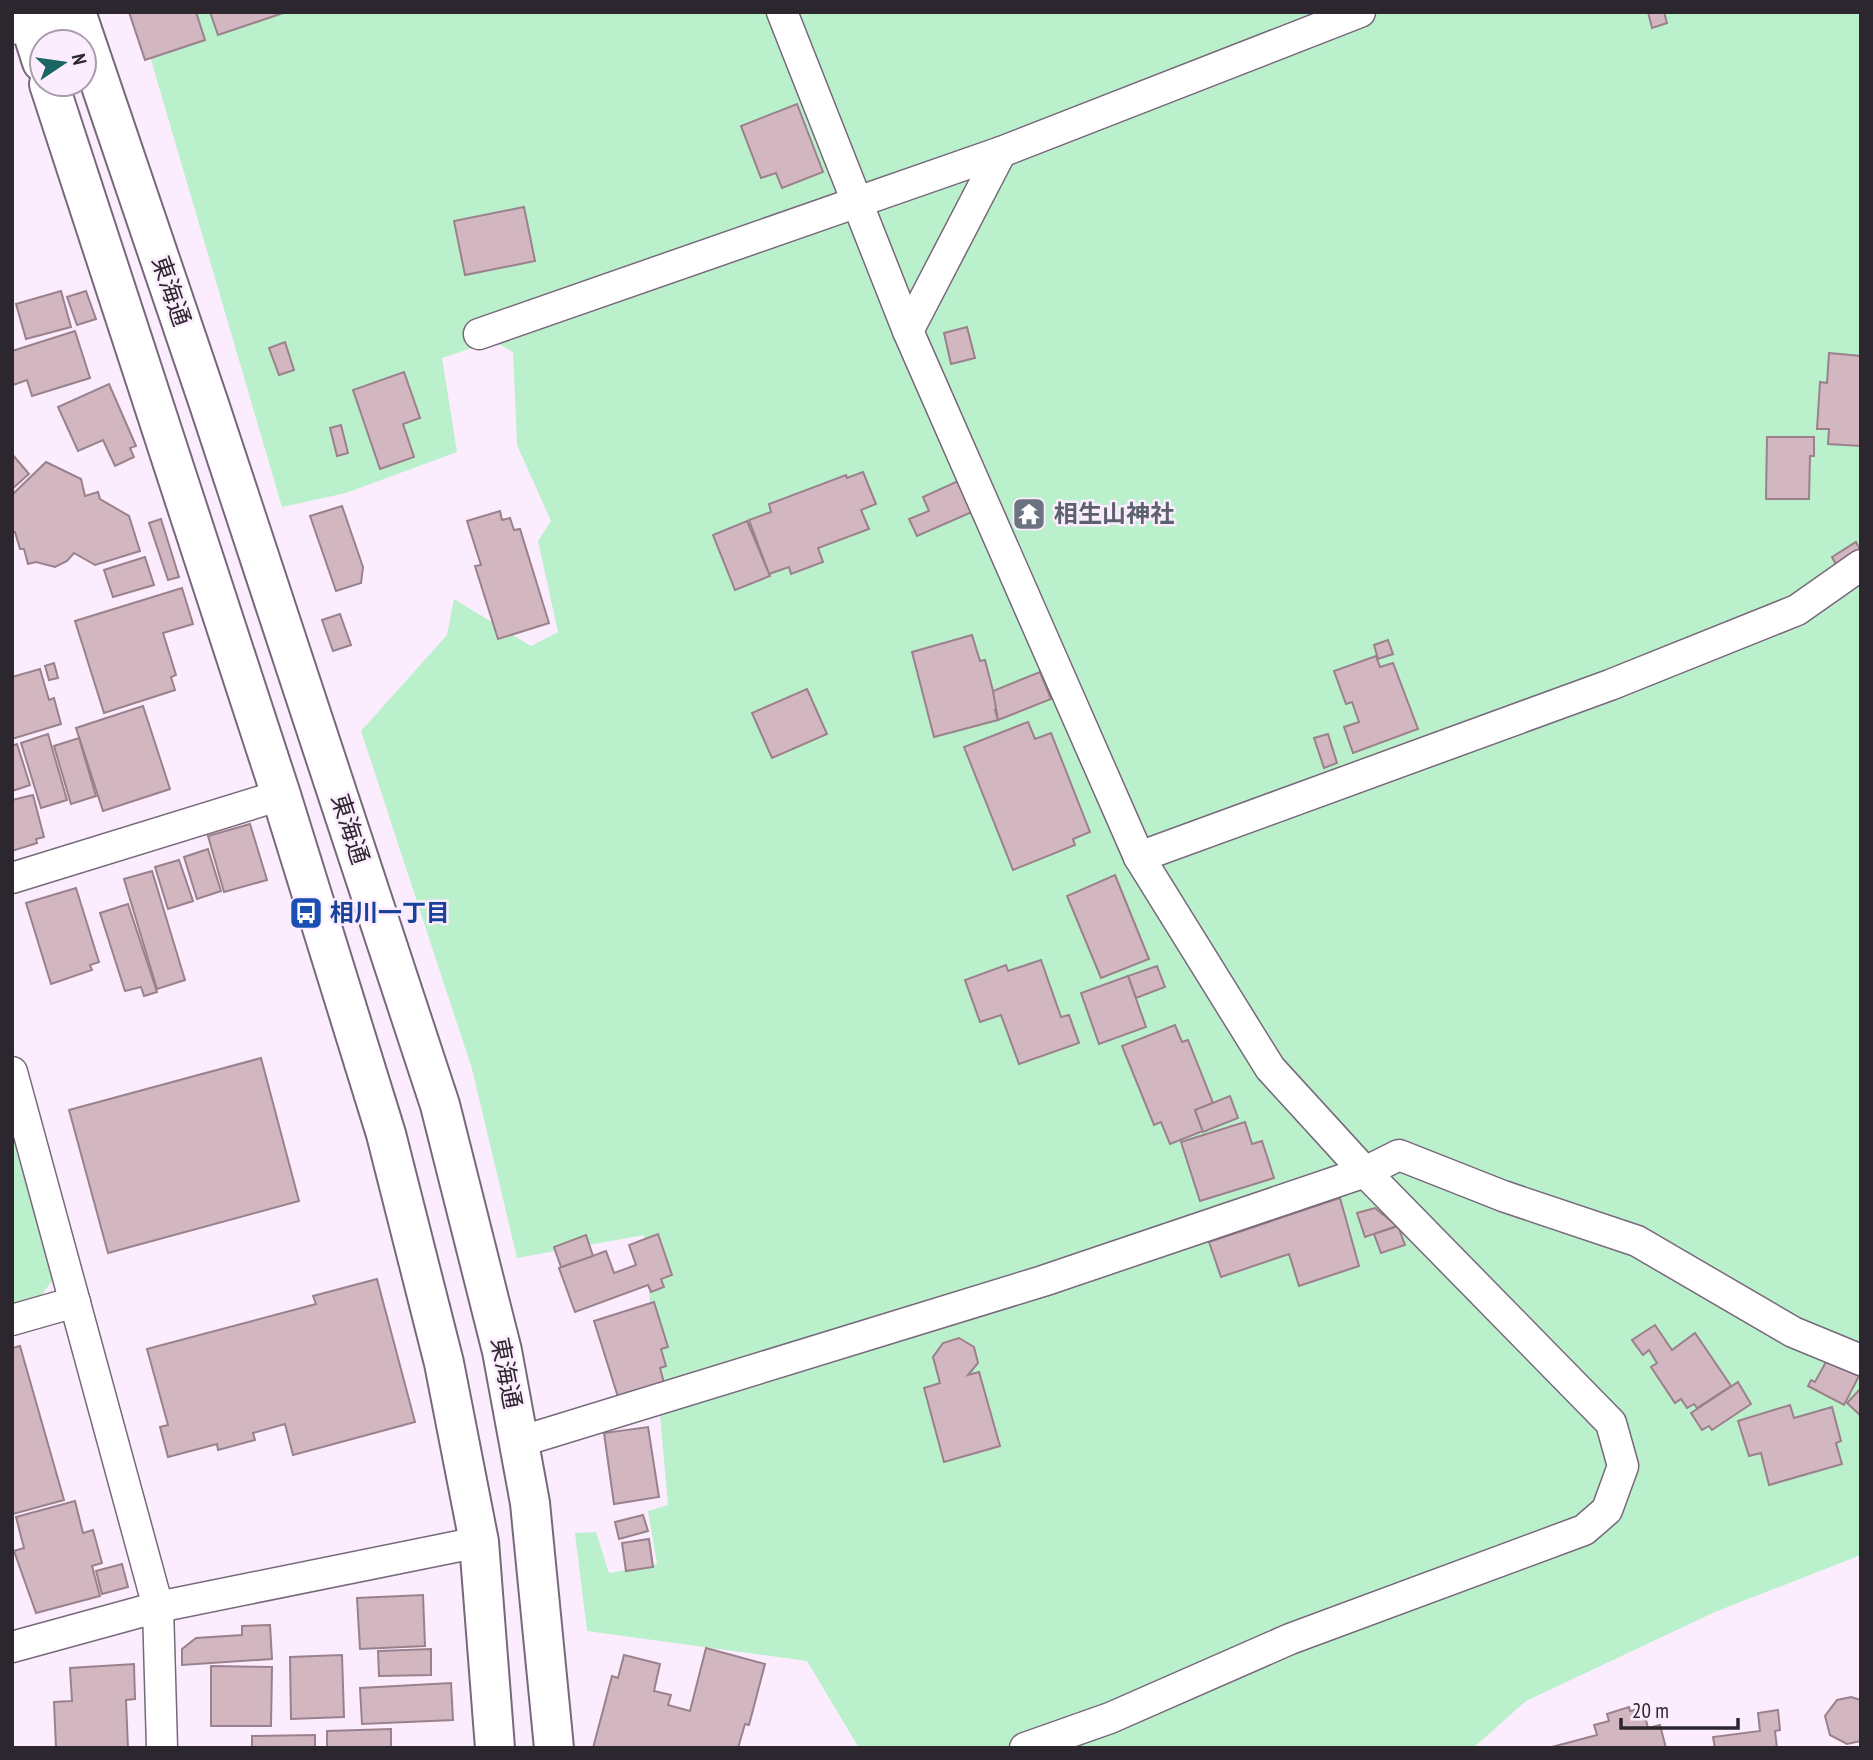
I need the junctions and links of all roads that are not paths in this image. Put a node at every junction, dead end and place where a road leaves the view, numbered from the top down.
1 (67, 12) edge
2 (76, 12) edge
3 (782, 12) edge
4 (1360, 12) edge
5 (22, 22) edge
6 (54, 98) edge
7 (1001, 152) junction
8 (857, 202) junction
9 (908, 331) junction
10 (479, 334) dead end
11 (1861, 565) edge
12 (281, 795) junction
13 (1139, 857) junction
14 (12, 878) edge
15 (12, 1072) edge
16 (1365, 1172) junction
17 (75, 1302) junction
18 (12, 1320) edge
19 (1861, 1360) edge
20 (519, 1442) junction
21 (479, 1542) junction
22 (158, 1607) junction
23 (12, 1647) edge
24 (162, 1748) edge
25 (495, 1748) edge
26 (554, 1748) edge
27 (1025, 1748) edge

1 - 5 street
2 - 20 main road, 東海通
3 - 8 street
4 - 7 street
6 - 12 main road
7 - 8 street
7 - 9 street
8 - 9 street
8 - 10 street
9 - 13 street
11 - 13 street
12 - 14 street
12 - 21 main road
13 - 16 street
15 - 17 street
16 - 19 street
16 - 20 street
16 - 27 street
17 - 18 street
17 - 22 street
20 - 26 main road, 東海通
21 - 22 street
21 - 25 main road
22 - 23 street
22 - 24 street

